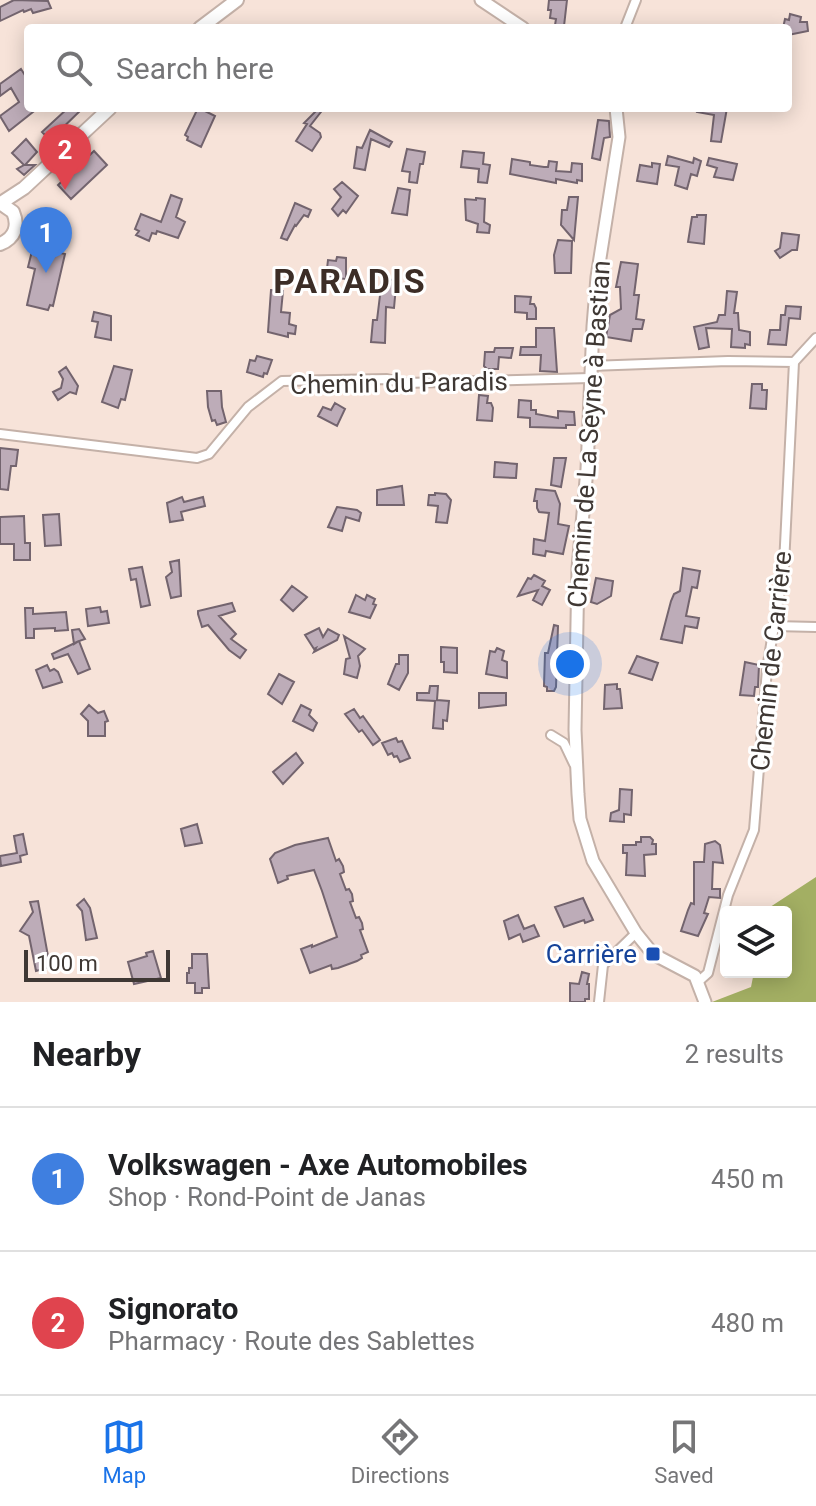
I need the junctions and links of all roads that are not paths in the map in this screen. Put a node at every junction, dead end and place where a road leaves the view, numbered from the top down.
1 (222, 0) edge
2 (237, 0) edge
3 (481, 0) edge
4 (636, 0) edge
5 (201, 24) edge
6 (204, 24) edge
7 (517, 24) edge
8 (627, 24) edge
9 (106, 112) edge
10 (616, 112) edge
11 (24, 188) junction
12 (0, 203) edge
13 (13, 212) junction
14 (0, 244) edge
15 (816, 338) edge
16 (794, 362) junction
17 (590, 372) junction
18 (0, 434) edge
19 (774, 626) junction
20 (816, 627) edge
21 (575, 730) junction
22 (576, 772) junction
23 (636, 933) junction
24 (699, 981) junction
25 (599, 1002) edge
26 (705, 1002) edge

1 - 5 main road
2 - 6 main road
3 - 7 street
4 - 8 street
9 - 11 main road
10 - 17 street, Chemin de La Seyne à Bastian
11 - 12 main road
11 - 13 main road
12 - 13 main road
13 - 14 main road
15 - 16 street
16 - 17 street, Chemin du Paradis
16 - 19 street, Chemin de Carrière
17 - 18 street, Chemin du Paradis
17 - 21 street, Chemin de La Seyne à Bastian
19 - 20 street
19 - 24 street, Chemin de Carrière
21 - 22 street, Chemin de La Seyne à Bastian
21 - 22 street
22 - 23 street, Chemin de La Seyne à Bastian
23 - 24 street, Chemin de La Seyne à Bastian
23 - 25 street
24 - 26 street

